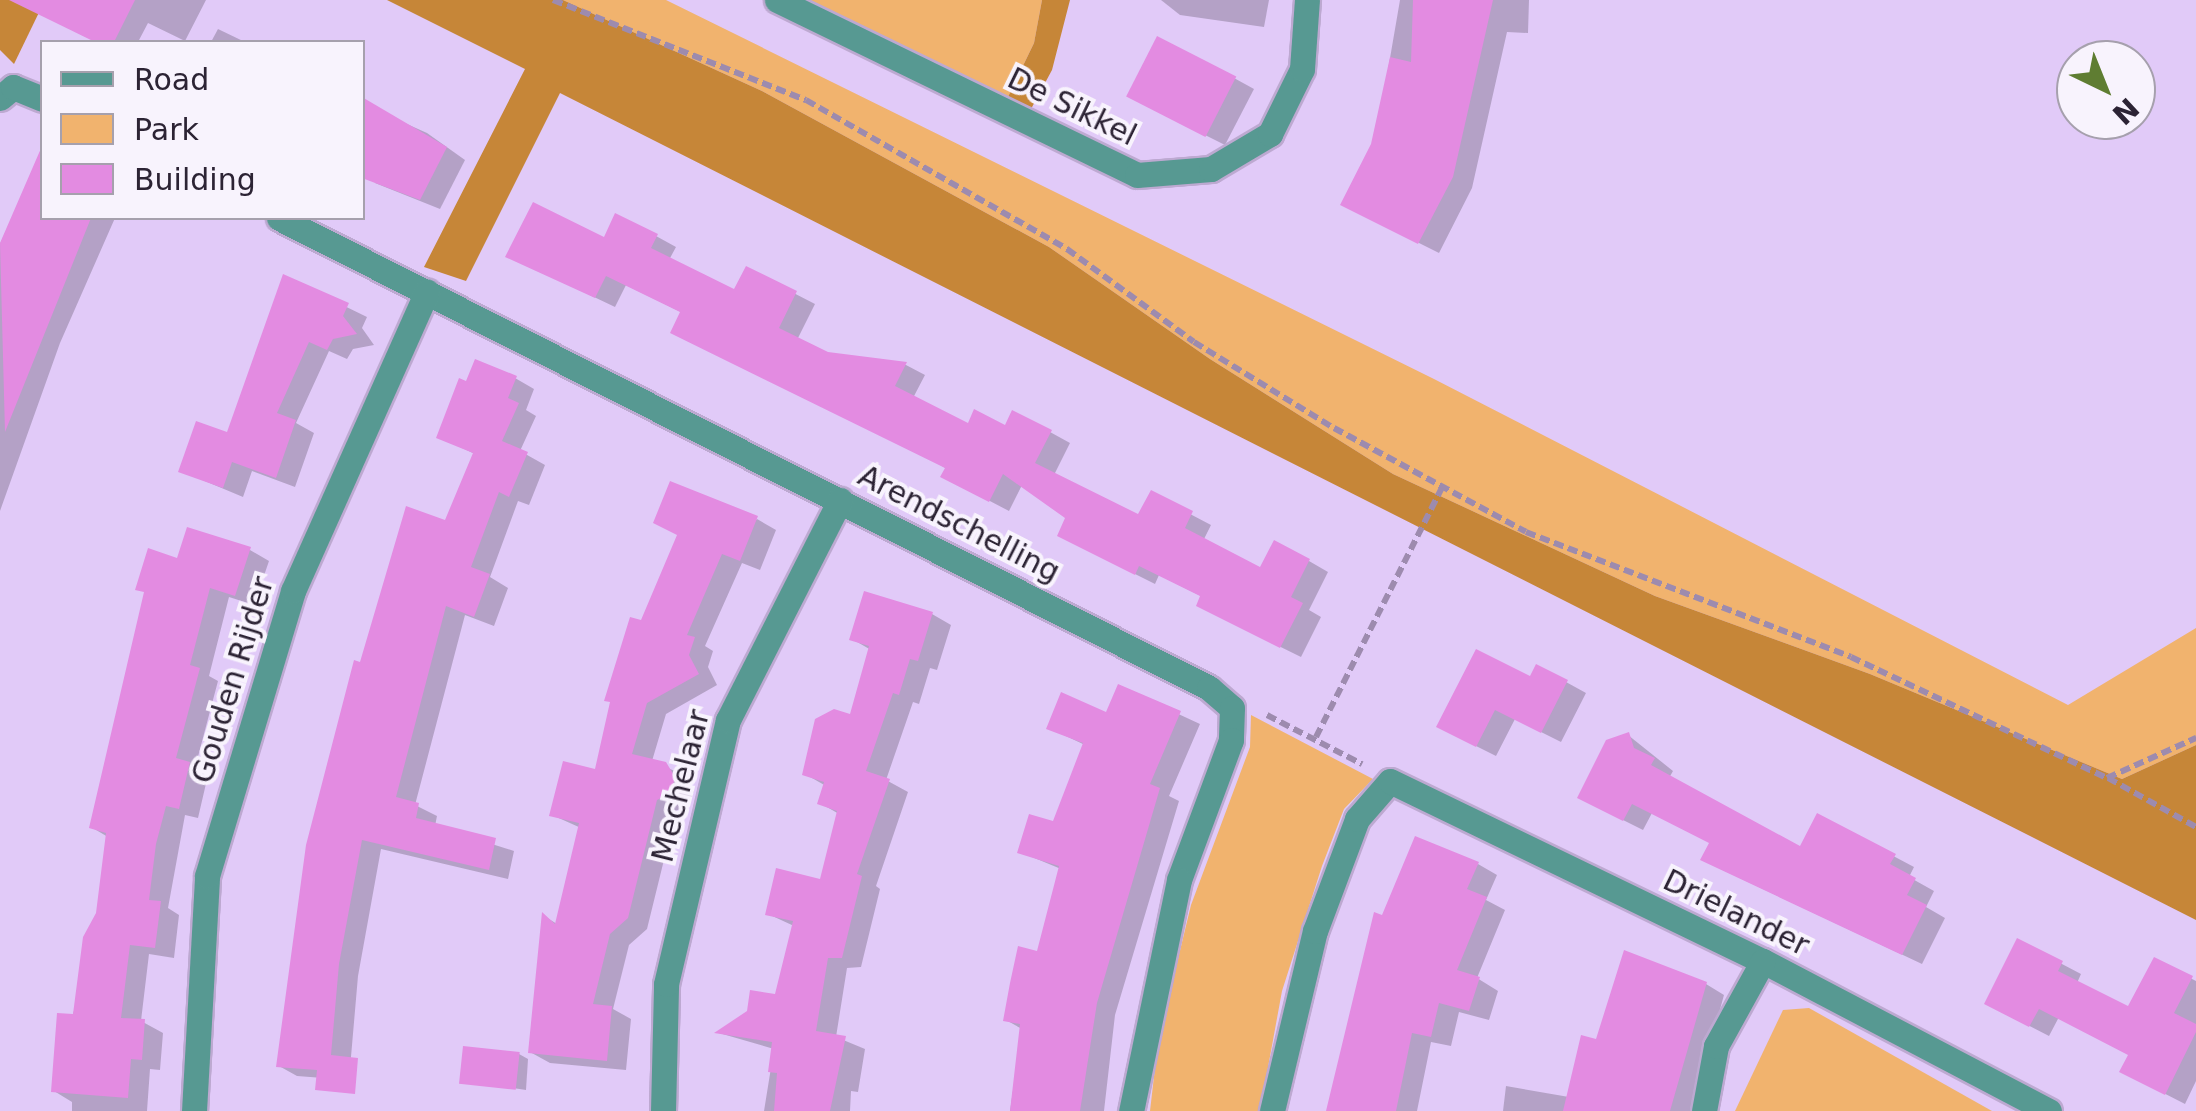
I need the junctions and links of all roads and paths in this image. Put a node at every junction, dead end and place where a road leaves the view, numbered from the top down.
1 (553, 0) edge
2 (777, 0) edge
3 (1307, 0) edge
4 (570, 2) edge
5 (0, 98) edge
6 (40, 98) edge
7 (283, 220) edge
8 (427, 292) junction
9 (1442, 488) junction
10 (840, 500) junction
11 (1232, 708) junction
12 (1316, 738) junction
13 (2196, 738) edge
14 (2107, 778) junction
15 (1390, 781) junction
16 (2196, 827) edge
17 (1763, 961) junction
18 (194, 1111) edge
19 (663, 1111) edge
20 (1132, 1111) edge
21 (1272, 1111) edge
22 (1704, 1111) edge
23 (2049, 1111) edge

1 - 4 path
2 - 3 street, De Sikkel
4 - 9 path
5 - 6 street
7 - 8 street, Arendschelling
8 - 10 street, Arendschelling
8 - 18 street, Gouden Rijder
9 - 12 path
9 - 14 path
10 - 11 street, Arendschelling
10 - 19 street, Mechelaar
11 - 12 path
11 - 20 street
12 - 15 path
13 - 14 path
14 - 16 path
15 - 17 street, Drielander
15 - 21 street
17 - 22 street
17 - 23 street, Drielander

